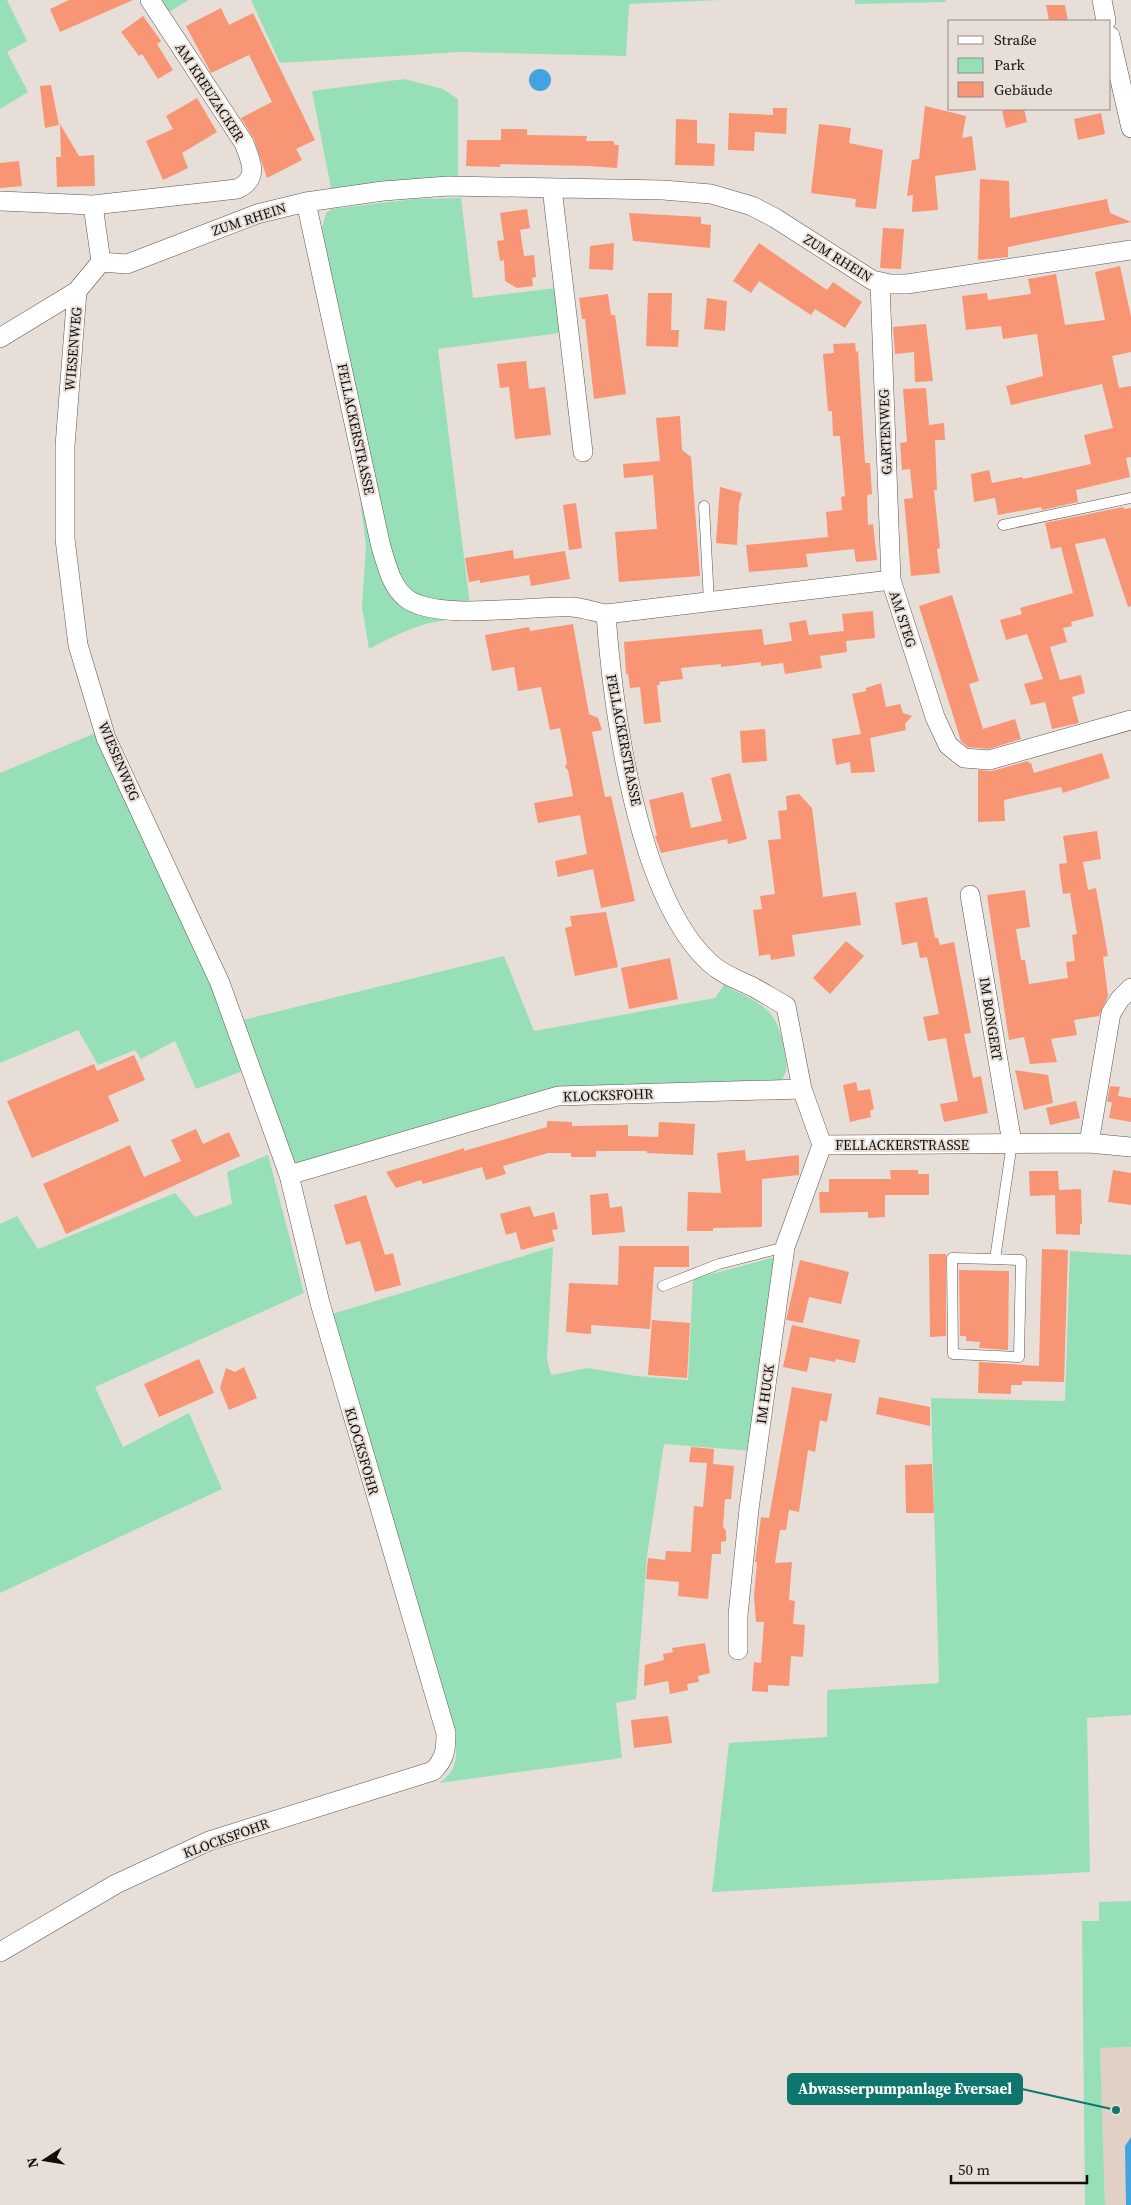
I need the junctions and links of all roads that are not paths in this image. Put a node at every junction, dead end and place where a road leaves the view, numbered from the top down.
1 (150, 0) edge
2 (1102, 0) edge
3 (1106, 20) edge
4 (1111, 40) edge
5 (1131, 128) edge
6 (552, 188) junction
7 (0, 201) edge
8 (306, 202) junction
9 (93, 205) junction
10 (1131, 250) edge
11 (101, 262) junction
12 (880, 283) junction
13 (78, 291) junction
14 (0, 338) edge
15 (583, 452) dead end
16 (1131, 498) edge
17 (704, 506) dead end
18 (1002, 525) dead end
19 (891, 580) junction
20 (709, 602) junction
21 (606, 614) junction
22 (1131, 720) edge
23 (970, 895) dead end
24 (1131, 988) edge
25 (802, 1089) junction
26 (1089, 1143) junction
27 (1012, 1144) junction
28 (822, 1145) junction
29 (1131, 1147) edge
30 (289, 1175) junction
31 (785, 1247) junction
32 (995, 1259) junction
33 (663, 1286) dead end
34 (738, 1650) dead end
35 (0, 1952) edge

1 - 9 street, AM KREUZACKER
2 - 3 street
4 - 5 street
6 - 8 street, ZUM RHEIN
6 - 12 street, ZUM RHEIN
6 - 15 street
7 - 9 street
8 - 11 street, ZUM RHEIN
8 - 21 street, FELLACKERSTRASSE
9 - 11 street
10 - 12 street, ZUM RHEIN
11 - 13 street
12 - 19 street, GARTENWEG
13 - 14 street
13 - 30 street, WIESENWEG
16 - 18 lane
17 - 20 lane
19 - 20 street, AM STEG
19 - 22 street, AM STEG
20 - 21 street, AM STEG
21 - 25 street, FELLACKERSTRASSE
23 - 27 street, IM BONGERT
24 - 26 street
25 - 28 street, FELLACKERSTRASSE
25 - 30 street, KLOCKSFOHR
26 - 27 street, FELLACKERSTRASSE
26 - 29 street, FELLACKERSTRASSE
27 - 28 street, FELLACKERSTRASSE
27 - 32 lane
28 - 31 street, IM HUCK
30 - 35 street, KLOCKSFOHR
31 - 33 lane
31 - 34 street, IM HUCK
32 - 32 lane

